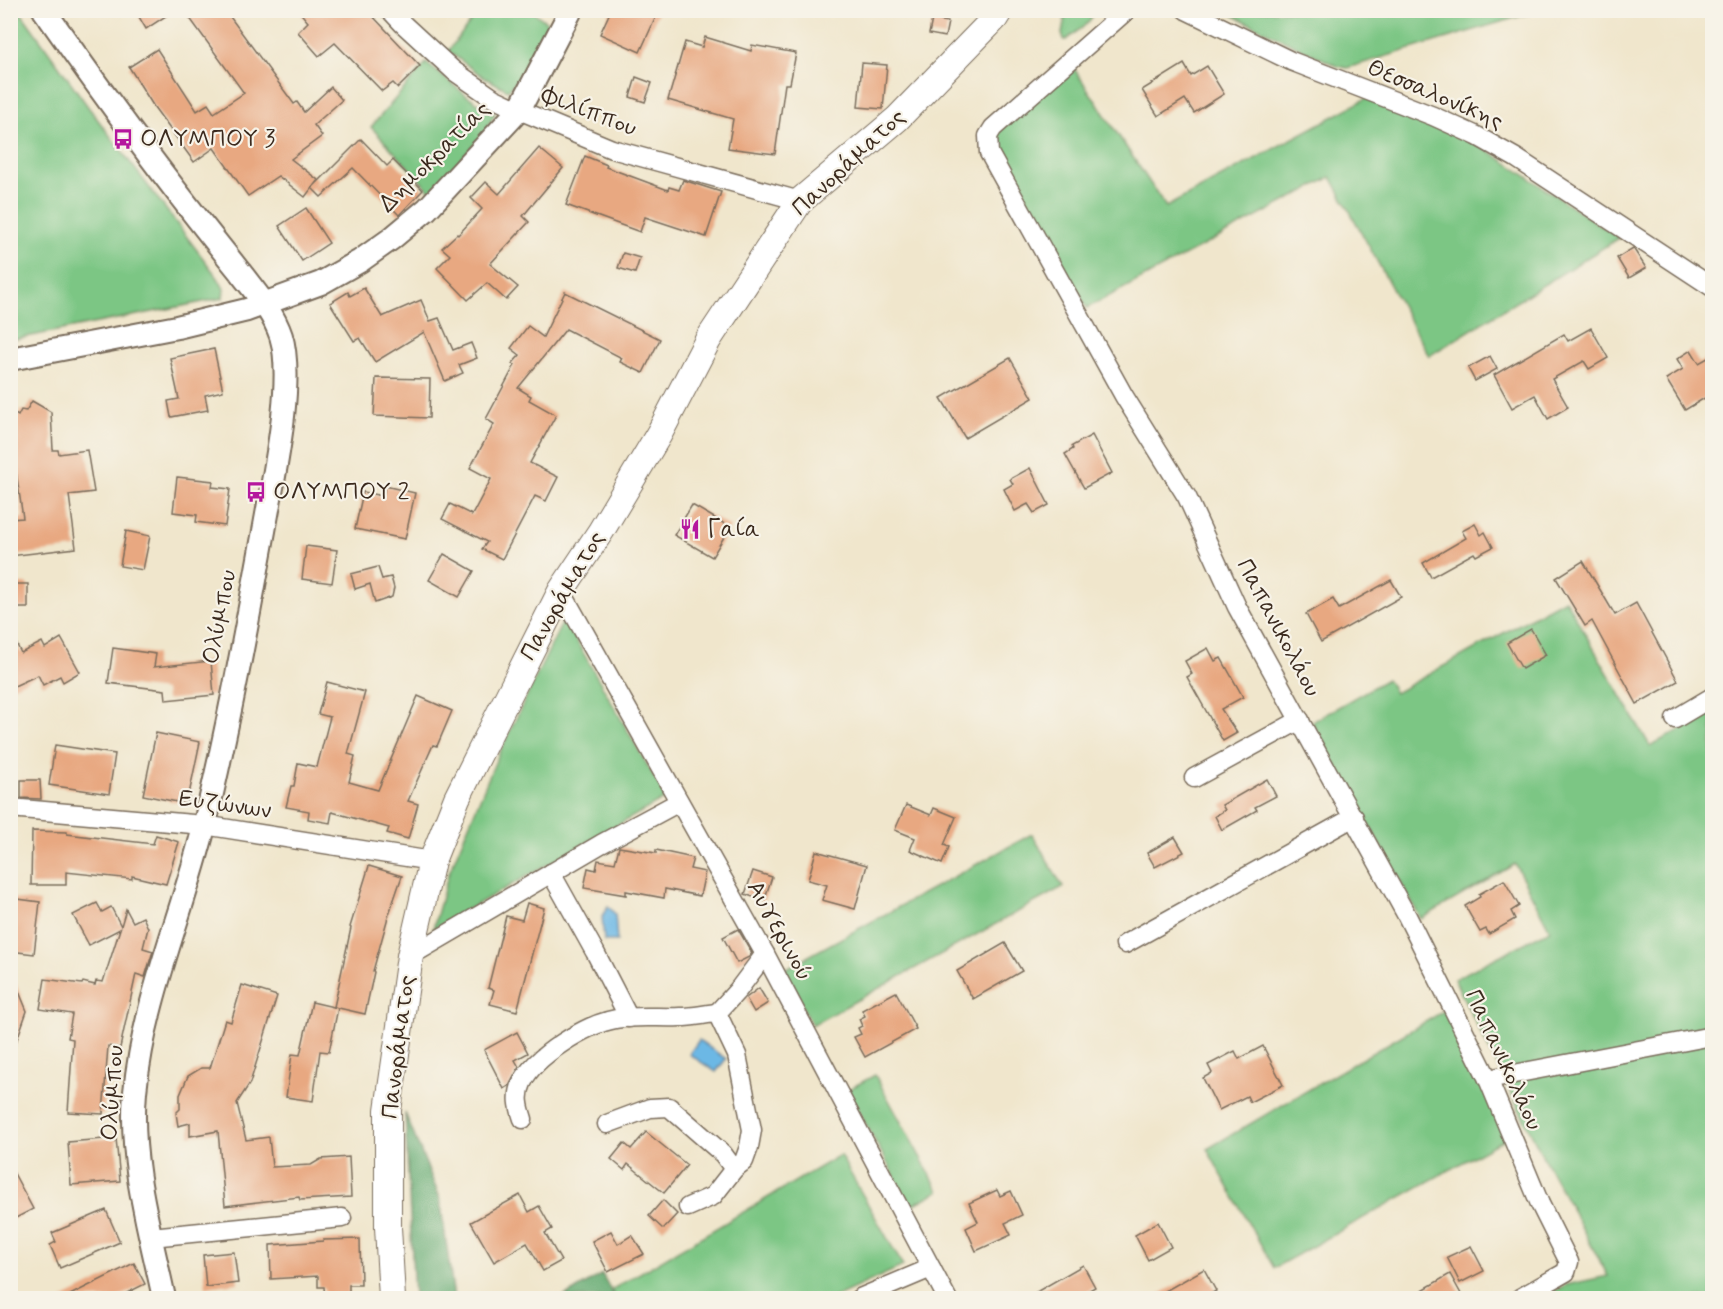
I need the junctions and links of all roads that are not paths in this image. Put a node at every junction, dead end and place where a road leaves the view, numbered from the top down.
1 (44, 10) edge
2 (390, 10) edge
3 (571, 10) edge
4 (1000, 10) edge
5 (1127, 10) edge
6 (1186, 10) edge
7 (519, 110) junction
8 (801, 201) junction
9 (1713, 287) edge
10 (266, 305) junction
11 (10, 359) edge
12 (561, 591) junction
13 (1713, 697) edge
14 (1674, 719) dead end
15 (1300, 720) junction
16 (1194, 777) dead end
17 (679, 802) junction
18 (10, 808) edge
19 (1354, 817) junction
20 (204, 825) junction
21 (432, 861) junction
22 (551, 873) junction
23 (1125, 944) dead end
24 (765, 954) junction
25 (410, 956) junction
26 (717, 1013) junction
27 (629, 1017) junction
28 (1713, 1036) edge
29 (1488, 1079) junction
30 (523, 1119) dead end
31 (607, 1124) dead end
32 (734, 1168) junction
33 (688, 1207) dead end
34 (342, 1218) dead end
35 (152, 1237) junction
36 (931, 1268) junction
37 (164, 1299) edge
38 (392, 1299) edge
39 (861, 1299) edge
40 (948, 1299) edge
41 (1520, 1299) edge

1 - 10 street, Ολύμπου
2 - 7 street, Φιλίππου
3 - 7 street, Δημοκρατίας
4 - 8 main road, Πανοράματος
5 - 15 street, Παπανικολάου
6 - 9 street, Θεσσαλονίκης
7 - 8 street, Φιλίππου
7 - 10 street, Δημοκρατίας
8 - 12 main road, Πανοράματος
10 - 11 street, Δημοκρατίας
10 - 20 street, Ολύμπου
12 - 17 street, Αυγερινού
12 - 21 main road, Πανοράματος
13 - 14 street
15 - 16 street
15 - 19 street, Παπανικολάου
17 - 22 street
17 - 24 street, Αυγερινού
18 - 20 street, Ευζώνων
19 - 23 street
19 - 29 street, Παπανικολάου
20 - 21 street, Ευζώνων
20 - 35 street, Ολύμπου
21 - 25 main road, Πανοράματος
22 - 25 street
22 - 27 street
24 - 26 street
24 - 36 street, Αυγερινού
25 - 38 main road, Πανοράματος
26 - 27 street
26 - 32 street
27 - 30 street
28 - 29 street
29 - 41 street, Παπανικολάου
31 - 32 street
32 - 33 street
34 - 35 street
35 - 37 street, Ολύμπου
36 - 39 street
36 - 40 street, Αυγερινού

